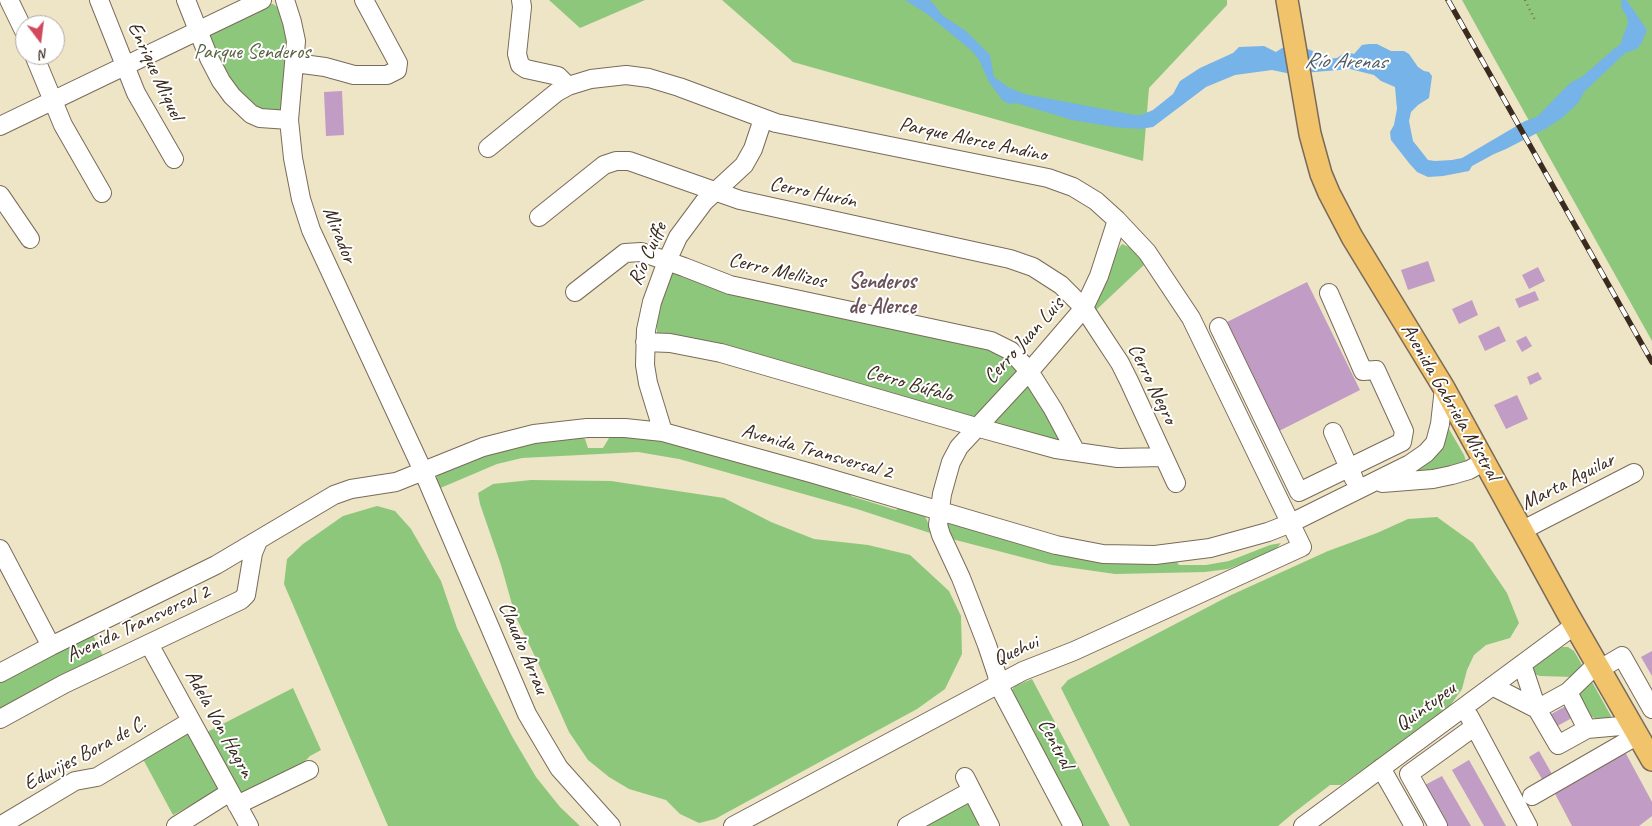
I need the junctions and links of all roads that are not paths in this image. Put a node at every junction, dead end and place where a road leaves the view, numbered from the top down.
1 (9, 0) edge
2 (99, 0) edge
3 (186, 0) edge
4 (262, 0) edge
5 (285, 0) edge
6 (364, 0) edge
7 (521, 0) edge
8 (1287, 0) edge
9 (16, 15) edge
10 (199, 30) junction
11 (295, 63) junction
12 (38, 65) edge
13 (125, 66) junction
14 (568, 86) junction
15 (52, 101) junction
16 (763, 119) junction
17 (289, 120) junction
18 (0, 126) edge
19 (488, 148) dead end
20 (174, 159) dead end
21 (714, 191) junction
22 (102, 193) dead end
23 (0, 195) edge
24 (539, 217) dead end
25 (1117, 220) junction
26 (30, 239) dead end
27 (667, 260) junction
28 (575, 292) dead end
29 (1329, 293) dead end
30 (1084, 308) junction
31 (1219, 327) dead end
32 (645, 342) junction
33 (1029, 372) junction
34 (1444, 388) junction
35 (976, 427) junction
36 (663, 432) junction
37 (1334, 432) dead end
38 (1076, 452) junction
39 (1163, 458) junction
40 (1485, 462) junction
41 (1350, 468) junction
42 (423, 470) junction
43 (1634, 473) dead end
44 (1176, 483) dead end
45 (1364, 488) junction
46 (940, 511) junction
47 (1291, 523) junction
48 (1523, 530) junction
49 (258, 541) junction
50 (0, 549) edge
51 (1575, 625) junction
52 (149, 644) junction
53 (51, 646) junction
54 (1522, 664) junction
55 (1598, 666) junction
56 (0, 673) edge
57 (998, 684) junction
58 (1492, 686) junction
59 (1568, 692) junction
60 (1464, 707) junction
61 (1537, 709) junction
62 (1652, 709) edge
63 (0, 718) edge
64 (191, 721) junction
65 (1474, 727) junction
66 (1587, 729) junction
67 (1635, 730) junction
68 (1652, 760) edge
69 (1381, 768) junction
70 (308, 770) dead end
71 (1532, 796) dead end
72 (234, 799) junction
73 (1070, 825) edge
74 (0, 826) edge
75 (176, 826) edge
76 (249, 826) edge
77 (611, 826) edge
78 (733, 826) edge
79 (907, 826) edge
80 (990, 826) edge
81 (1303, 826) edge
82 (1414, 826) edge
83 (1438, 826) edge
84 (1528, 826) edge

1 - 9 street
2 - 13 street, Enrique Miquel
3 - 10 street
4 - 10 street
5 - 11 street, Mirador
6 - 11 street
7 - 14 street
8 - 34 main road, Avenida Gabriela Mistral
10 - 13 street
10 - 17 street
11 - 17 street, Mirador
12 - 15 street
13 - 15 street
13 - 20 street, Enrique Miquel
14 - 16 street, Parque Alerce Andino
14 - 19 street, Parque Alerce Andino
15 - 18 street
15 - 22 street
16 - 21 street, Río Cuiffe
16 - 25 street, Parque Alerce Andino
17 - 42 street, Mirador
21 - 24 street, Cerro Hurón
21 - 27 street, Río Cuiffe
21 - 30 street, Cerro Hurón
23 - 26 street
25 - 30 street, Cerro Juan Luis
25 - 47 street, Parque Alerce Andino
27 - 28 street, Cerro Mellizos
27 - 32 street, Río Cuiffe
27 - 33 street, Cerro Mellizos
29 - 41 street
30 - 33 street, Cerro Juan Luis
30 - 39 street, Cerro Negro
31 - 41 street
32 - 35 street, Cerro Búfalo
32 - 36 street, Río Cuiffe
33 - 35 street, Cerro Juan Luis
33 - 38 street, Cerro Mellizos
34 - 40 main road, Avenida Gabriela Mistral
34 - 45 street, Avenida Transversal 2
35 - 38 street, Cerro Búfalo
35 - 46 street, Cerro Juan Luis
36 - 42 street, Avenida Transversal 2
36 - 46 street, Avenida Transversal 2
37 - 41 street
38 - 39 street, Cerro Búfalo
39 - 44 street, Cerro Negro
40 - 45 street, Avenida Transversal 2
40 - 48 main road, Avenida Gabriela Mistral
41 - 45 street
42 - 49 street, Avenida Transversal 2
42 - 77 street, Claudio Arrau
43 - 48 street, Marta Aguilar
45 - 47 street, Avenida Transversal 2
46 - 47 street, Avenida Transversal 2
46 - 57 street, Central
47 - 57 street, Quehui
48 - 51 main road, Avenida Gabriela Mistral
49 - 52 street, Avenida Transversal 2
49 - 53 street, Avenida Transversal 2
50 - 53 street
51 - 54 street, Quintupeu
51 - 55 main road, Avenida Gabriela Mistral
52 - 63 street, Avenida Transversal 2
52 - 64 street, Adela Von Hagrn
53 - 56 street, Avenida Transversal 2
54 - 58 street, Quintupeu
54 - 61 street
55 - 59 street
55 - 62 street
55 - 67 main road, Avenida Gabriela Mistral
57 - 73 street, Central
57 - 78 street, Quehui
58 - 60 street, Quintupeu
58 - 61 street
59 - 61 street
59 - 66 street
60 - 65 street
60 - 69 street, Quintupeu
61 - 66 street
64 - 72 street, Adela Von Hagrn
64 - 74 street, Eduvijes Bora de C.
65 - 83 street
65 - 84 street
66 - 67 street
67 - 68 main road, Avenida Gabriela Mistral
67 - 71 street
69 - 81 street, Quintupeu
69 - 82 street
70 - 72 street
72 - 75 street
72 - 76 street, Adela Von Hagrn
79 - 80 street

